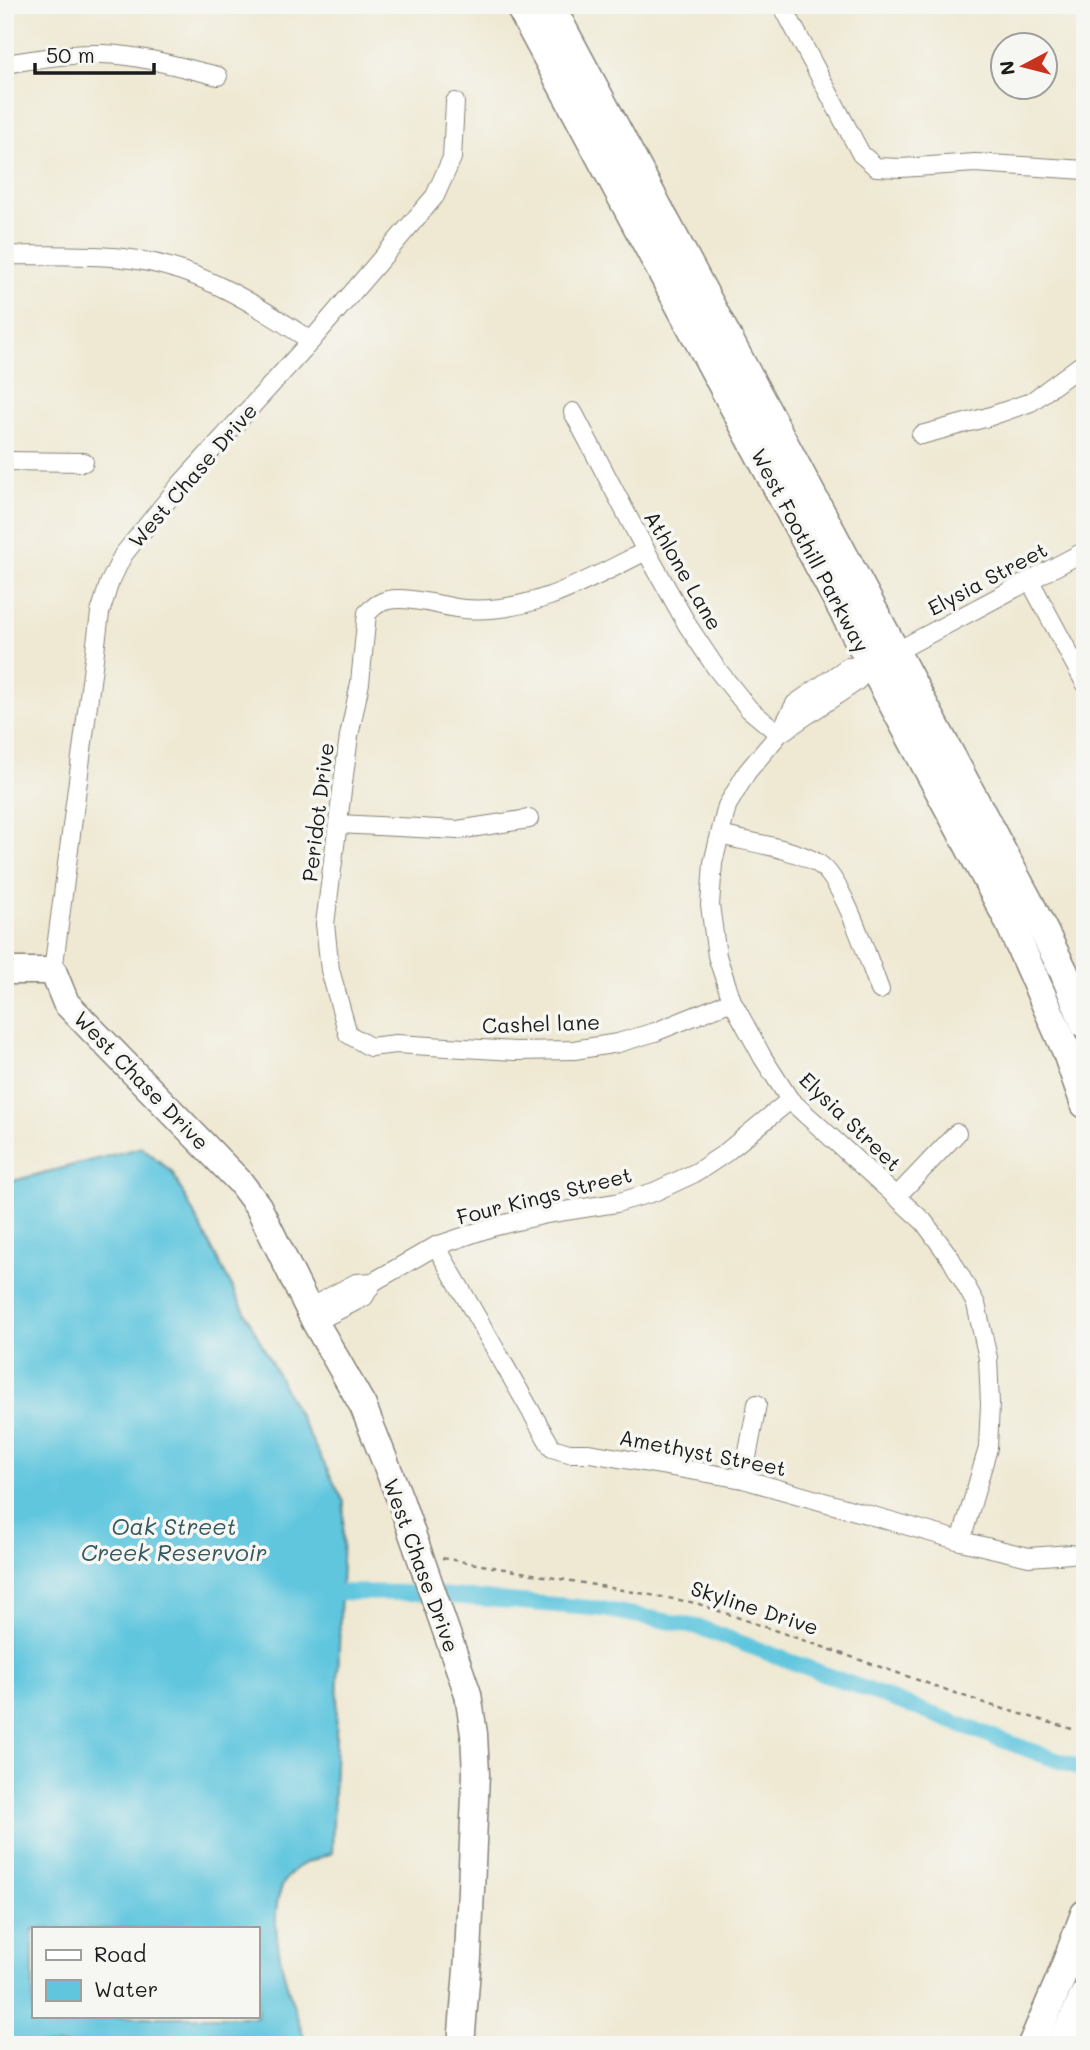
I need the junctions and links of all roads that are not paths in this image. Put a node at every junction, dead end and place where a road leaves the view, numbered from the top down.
1 (519, 5) edge
2 (550, 5) edge
3 (782, 5) edge
4 (5, 64) edge
5 (218, 76) dead end
6 (455, 102) dead end
7 (1085, 170) edge
8 (5, 255) edge
9 (311, 341) junction
10 (1085, 362) edge
11 (573, 412) dead end
12 (921, 435) dead end
13 (5, 461) edge
14 (85, 462) dead end
15 (646, 551) junction
16 (1085, 551) edge
17 (1030, 581) junction
18 (885, 658) junction
19 (1085, 683) edge
20 (779, 734) junction
21 (528, 819) dead end
22 (338, 824) junction
23 (720, 835) junction
24 (5, 971) edge
25 (53, 971) junction
26 (880, 990) dead end
27 (732, 1001) junction
28 (1085, 1024) edge
29 (348, 1034) joint
30 (790, 1100) junction
31 (1085, 1104) edge
32 (957, 1133) dead end
33 (897, 1196) junction
34 (436, 1247) junction
35 (312, 1315) junction
36 (757, 1404) dead end
37 (743, 1479) junction
38 (961, 1541) junction
39 (1071, 1554) dead end
40 (1085, 1914) edge
41 (1085, 1994) edge
42 (1034, 2044) edge
43 (461, 2045) edge
44 (1062, 2045) edge

1 - 18 main road, West Foothill Parkway
2 - 18 main road, West Foothill Parkway
3 - 7 street
4 - 5 street
6 - 9 street, West Chase Drive
8 - 9 street
9 - 25 street, West Chase Drive
10 - 12 street
11 - 15 street, Athlone Lane
13 - 14 street
15 - 20 street, Athlone Lane
15 - 22 street, Peridot Drive
16 - 17 street, Elysia Street
17 - 18 street, Elysia Street
17 - 19 street
18 - 20 street, Elysia Street
18 - 28 main road, West Foothill Parkway
18 - 31 main road, West Foothill Parkway
20 - 23 street, Elysia Street
21 - 22 street
22 - 29 street, Peridot Drive
23 - 26 street
23 - 27 street, Elysia Street
24 - 25 street
25 - 35 street, West Chase Drive
27 - 29 street, Cashel lane
27 - 30 street, Elysia Street
30 - 33 street, Elysia Street
30 - 34 street, Four Kings Street
32 - 33 street
33 - 38 street, Elysia Street
34 - 35 street, Four Kings Street
34 - 37 street, Amethyst Street
35 - 43 street, West Chase Drive
36 - 37 street
37 - 38 street, Amethyst Street
38 - 39 street, Amethyst Street
40 - 42 main road
41 - 44 main road

